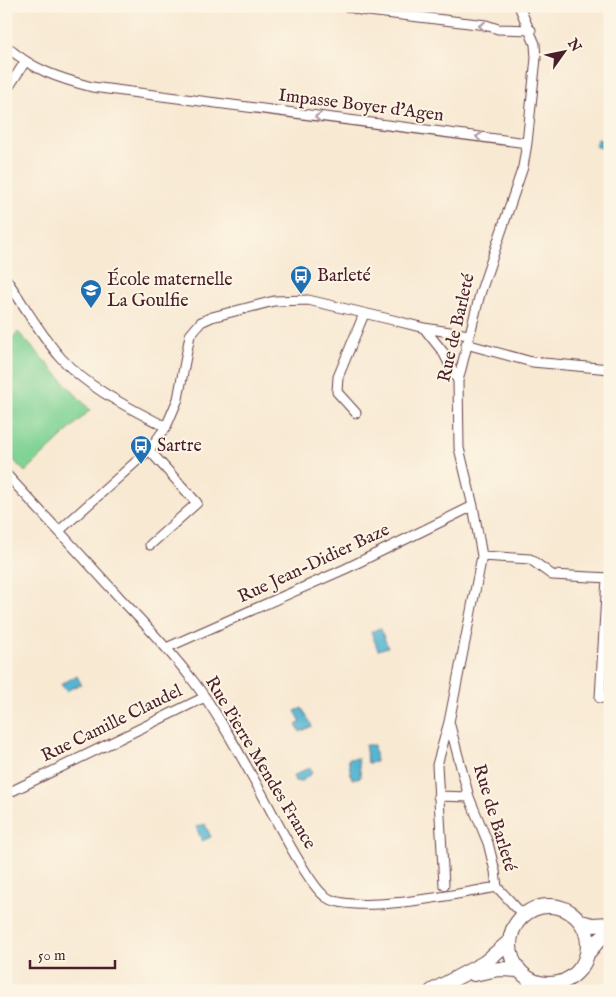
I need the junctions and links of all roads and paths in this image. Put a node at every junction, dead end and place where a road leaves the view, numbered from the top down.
1 (346, 6) edge
2 (519, 6) edge
3 (530, 30) junction
4 (6, 46) edge
5 (24, 62) junction
6 (6, 90) edge
7 (527, 143) junction
8 (6, 279) edge
9 (364, 314) junction
10 (424, 328) junction
11 (468, 339) junction
12 (610, 369) edge
13 (458, 381) junction
14 (356, 413) dead end
15 (166, 427) junction
16 (148, 450) junction
17 (6, 474) edge
18 (474, 506) junction
19 (59, 531) junction
20 (150, 546) dead end
21 (482, 556) junction
22 (608, 578) edge
23 (166, 648) junction
24 (204, 697) junction
25 (605, 698) edge
26 (449, 722) junction
27 (6, 794) edge
28 (438, 796) junction
29 (469, 797) junction
30 (444, 884) dead end
31 (497, 887) junction
32 (523, 915) junction
33 (581, 922) junction
34 (610, 924) edge
35 (610, 932) edge
36 (510, 941) junction
37 (587, 954) junction
38 (522, 973) junction
39 (466, 975) junction
40 (546, 987) edge
41 (432, 991) edge
42 (529, 991) edge

3 -> 1 street
2 - 3 street, Rue de Barleté
3 - 7 street, Rue de Barleté
4 - 5 street, Impasse Boyer d'Agen
5 - 6 street
7 -> 5 street, Impasse Boyer d'Agen
7 - 11 street, Rue de Barleté
8 - 15 street
9 - 10 street
9 - 14 street
9 - 15 street
10 - 11 street
10 - 13 street
11 - 12 street
11 - 13 street, Rue de Barleté
13 - 18 street, Rue de Barleté
15 - 16 street
16 - 19 street
16 - 20 street
17 - 19 street, Rue Pierre Mendes France
18 - 21 street, Rue de Barleté
18 - 23 street, Rue Jean-Didier Baze
19 - 23 street, Rue Pierre Mendes France
21 - 22 street
21 - 26 street, Rue de Barleté
22 - 25 street
23 - 24 street, Rue Pierre Mendes France
24 - 27 street, Rue Camille Claudel
24 - 31 street, Rue Pierre Mendes France
26 - 28 street, Rue de Barleté
26 - 29 street, Rue de Barleté
28 - 29 street
28 - 30 street, Rue de Barleté
29 - 31 street, Rue de Barleté
31 - 32 street, Rue de Barleté
32 - 33 street
32 - 36 street
33 - 34 street
33 - 37 street
35 - 37 street
36 - 38 street
36 - 39 street
37 - 40 street
38 - 39 street
38 - 40 street
38 - 42 street
39 - 41 street

